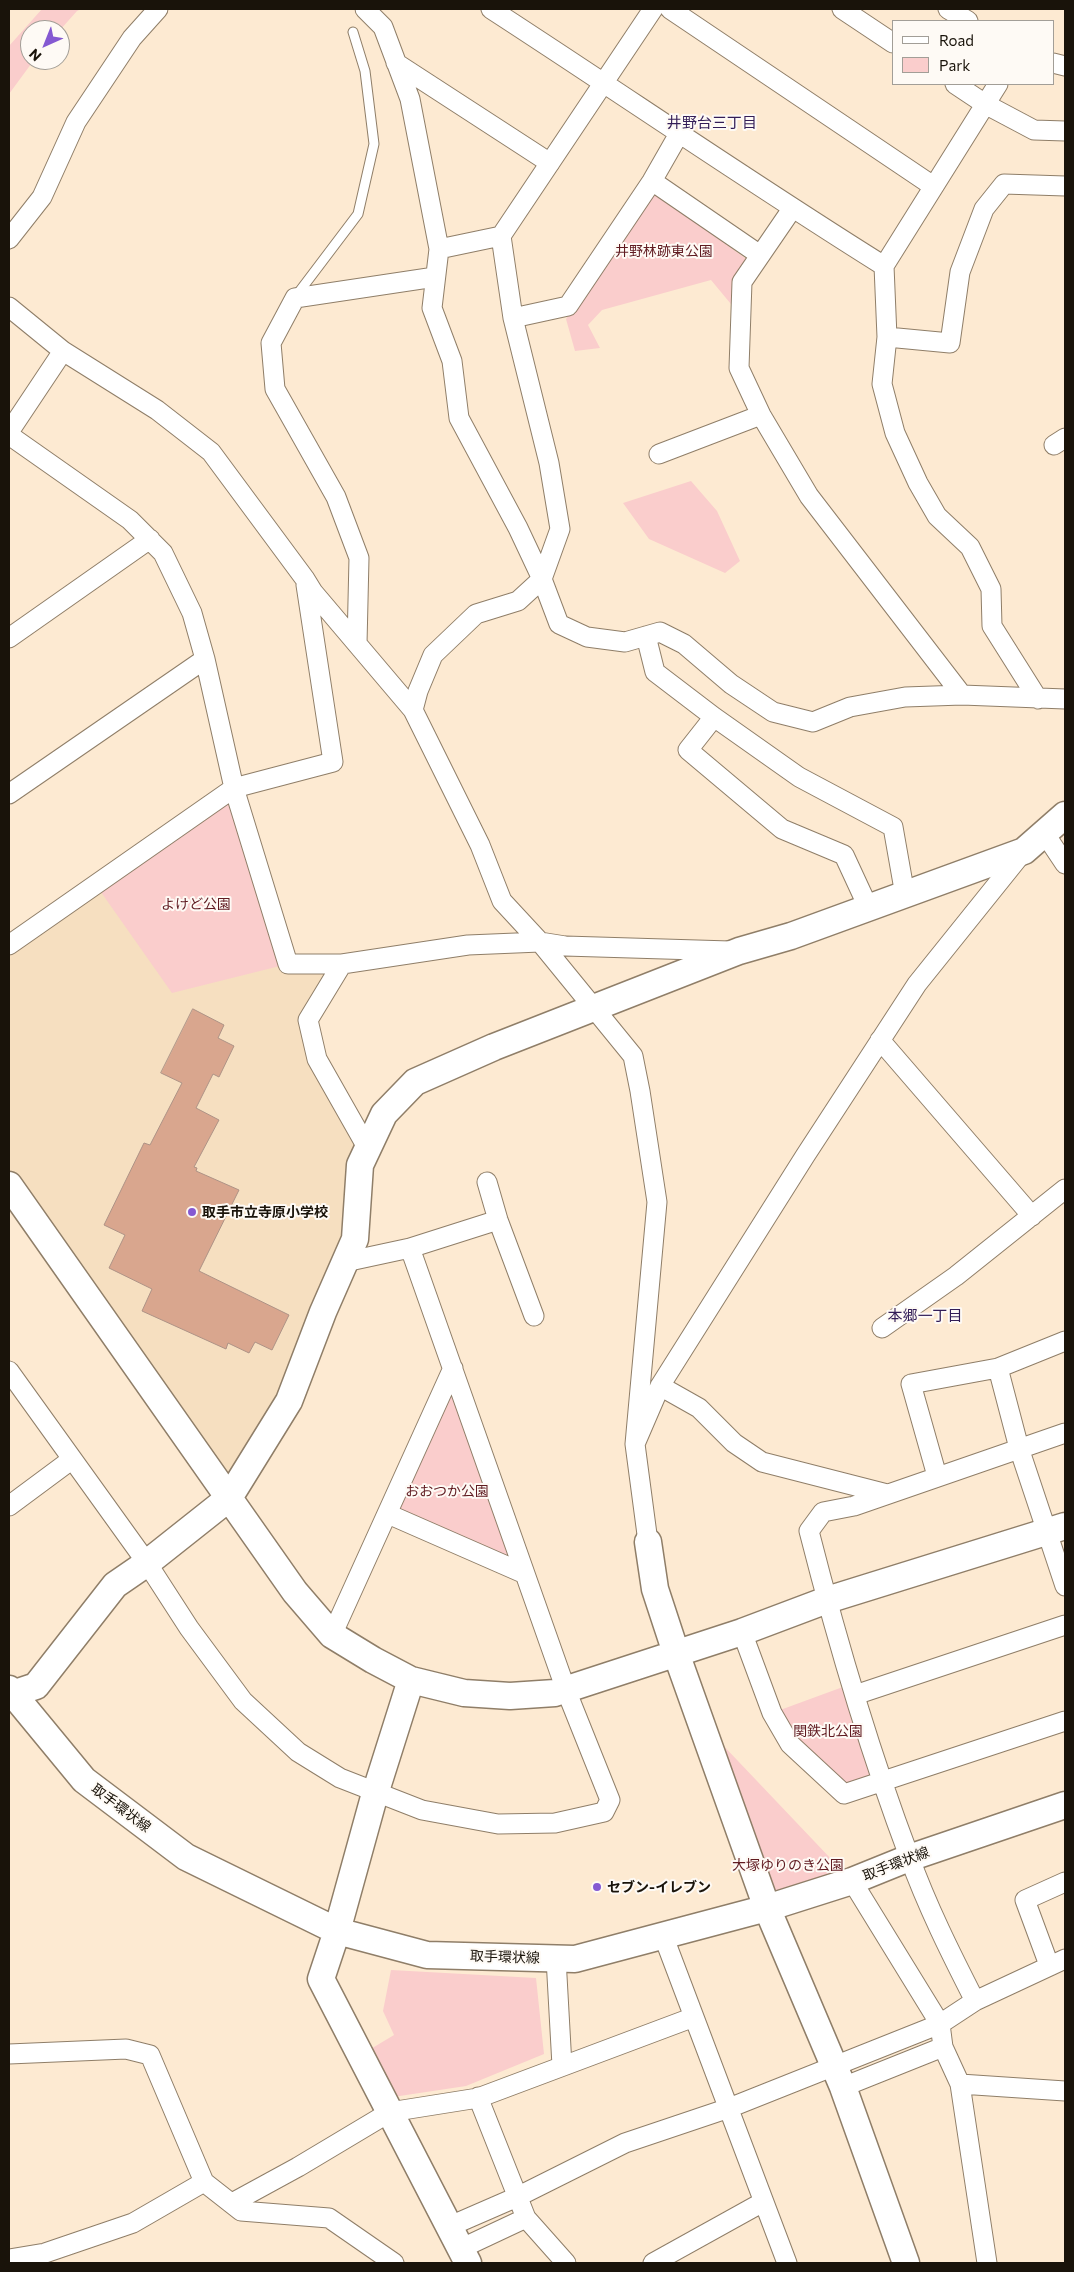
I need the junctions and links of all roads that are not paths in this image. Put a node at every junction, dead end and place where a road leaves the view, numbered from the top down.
1 (158, 9) edge
2 (365, 9) edge
3 (491, 9) edge
4 (653, 9) edge
5 (670, 9) edge
6 (842, 9) edge
7 (948, 9) edge
8 (966, 20) edge
9 (353, 32) dead end
10 (892, 42) edge
11 (396, 63) junction
12 (605, 83) junction
13 (956, 85) edge
14 (997, 85) edge
15 (985, 104) junction
16 (1065, 131) edge
17 (680, 132) junction
18 (550, 163) junction
19 (652, 181) junction
20 (932, 186) junction
21 (1065, 186) edge
22 (792, 209) junction
23 (501, 236) junction
24 (9, 239) edge
25 (438, 249) junction
26 (760, 255) junction
27 (884, 266) junction
28 (435, 277) junction
29 (295, 298) junction
30 (9, 307) edge
31 (513, 318) junction
32 (887, 337) junction
33 (63, 351) junction
34 (761, 415) junction
35 (9, 434) edge
36 (659, 454) dead end
37 (150, 539) junction
38 (306, 579) junction
39 (542, 579) junction
40 (646, 636) junction
41 (9, 638) edge
42 (357, 644) junction
43 (205, 659) junction
44 (962, 695) junction
45 (1065, 698) edge
46 (1038, 699) junction
47 (413, 710) junction
48 (714, 717) junction
49 (234, 788) junction
50 (9, 794) edge
51 (1065, 815) edge
52 (1045, 834) junction
53 (1024, 851) junction
54 (1065, 864) edge
55 (905, 896) junction
56 (869, 909) junction
57 (540, 942) junction
58 (9, 944) edge
59 (739, 951) junction
60 (342, 964) junction
61 (596, 1008) junction
62 (880, 1040) junction
63 (368, 1149) junction
64 (487, 1182) dead end
65 (9, 1185) edge
66 (1065, 1189) edge
67 (1032, 1216) junction
68 (498, 1220) junction
69 (410, 1248) junction
70 (345, 1262) junction
71 (534, 1316) dead end
72 (882, 1328) dead end
73 (1065, 1341) edge
74 (452, 1368) junction
75 (998, 1368) junction
76 (9, 1371) edge
77 (660, 1386) junction
78 (1065, 1433) edge
79 (635, 1444) junction
80 (1019, 1448) junction
81 (71, 1460) junction
82 (937, 1476) junction
83 (887, 1494) junction
84 (229, 1498) junction
85 (9, 1506) edge
86 (388, 1514) junction
87 (1056, 1529) edge
88 (648, 1542) joint
89 (147, 1563) junction
90 (525, 1574) junction
91 (1065, 1586) edge
92 (827, 1600) junction
93 (1065, 1625) edge
94 (742, 1632) junction
95 (332, 1635) junction
96 (676, 1653) junction
97 (412, 1680) junction
98 (566, 1690) junction
99 (10, 1693) edge
100 (855, 1695) junction
101 (1065, 1721) edge
102 (882, 1781) junction
103 (376, 1793) junction
104 (1065, 1806) edge
105 (909, 1858) junction
106 (852, 1881) junction
107 (1065, 1882) edge
108 (767, 1908) junction
109 (337, 1931) junction
110 (663, 1936) junction
111 (556, 1958) junction
112 (1057, 1962) edge
113 (974, 2001) junction
114 (694, 2017) junction
115 (940, 2024) junction
116 (943, 2047) junction
117 (9, 2054) edge
118 (562, 2066) junction
119 (839, 2077) junction
120 (960, 2084) junction
121 (1065, 2091) edge
122 (478, 2097) junction
123 (729, 2108) junction
124 (390, 2112) junction
125 (204, 2182) junction
126 (517, 2197) junction
127 (763, 2202) junction
128 (232, 2203) junction
129 (526, 2218) junction
130 (459, 2246) edge
131 (9, 2259) edge
132 (394, 2263) edge
133 (566, 2263) edge
134 (653, 2263) edge
135 (787, 2263) edge
136 (906, 2263) edge
137 (987, 2263) edge

1 - 24 street
2 - 11 street
3 - 12 street
4 - 12 street
5 - 20 street
6 - 10 street
7 - 8 street
9 - 29 lane
11 - 18 street
11 - 25 street
12 - 17 street
12 - 18 street
13 - 15 street
14 - 15 street
15 - 16 street
15 - 20 street
17 - 19 street
17 - 22 street
18 - 23 street
19 - 26 street
19 - 31 street
20 - 27 street
21 - 32 street
22 - 26 street
22 - 27 street
23 - 25 street
23 - 31 street
25 - 28 street
26 - 34 street
27 - 32 street
28 - 29 street
28 - 39 street
29 - 42 street
30 - 33 street
31 - 39 street
32 - 46 street
33 - 35 street
33 - 38 street
34 - 36 street
34 - 44 street
35 - 37 street
37 - 41 street
37 - 43 street
38 - 42 street
38 - 49 street
39 - 40 street
39 - 47 street
40 - 44 street
40 - 48 street
42 - 47 street
43 - 49 street
43 - 50 street
44 - 46 street
45 - 46 street
47 - 57 street
48 - 55 street
48 - 56 street
49 - 58 street
49 - 60 street
51 - 52 street
52 - 53 street
52 - 54 street
53 - 55 street
53 - 62 street
55 - 56 street
56 - 59 street
57 - 59 street
57 - 60 street
57 - 61 street
59 - 61 street
60 - 63 street
61 - 63 street
61 - 79 street
62 - 67 street
62 - 77 street
63 - 70 street
64 - 68 street
65 - 84 street
66 - 67 street
67 - 72 street
68 - 69 street
68 - 71 street
69 - 70 street
69 - 74 street
70 - 84 street
73 - 75 street
74 - 86 street
74 - 90 street
75 - 80 street
75 - 82 street
76 - 81 street
77 - 79 street
77 - 83 street
78 - 80 street
79 - 88 street
80 - 82 street
80 - 87 street
81 - 85 street
81 - 89 street
82 - 83 street
83 - 92 street
84 - 89 street
84 - 95 street
86 - 90 street
86 - 95 street
87 - 91 street
87 - 92 street
88 - 96 street
89 - 99 street
89 - 103 street
90 - 98 street
92 - 94 street
92 - 100 street
93 - 100 street
94 - 96 street
94 - 102 street
95 - 97 street
96 - 98 street
96 - 108 street
97 - 98 street
97 - 103 street
98 - 103 street
99 - 109 street, 取手環状線
100 - 102 street
101 - 102 street
102 - 105 street
103 - 109 street
104 - 105 street, 取手環状線
105 - 106 street, 取手環状線
105 - 113 street
106 - 108 street, 取手環状線
106 - 115 street
107 - 112 street
108 - 110 street, 取手環状線
108 - 119 street
109 - 111 street, 取手環状線
109 - 124 street
110 - 111 street, 取手環状線
110 - 114 street
111 - 118 street
112 - 113 street
113 - 115 street
114 - 118 street
114 - 123 street
115 - 116 street
115 - 119 street
116 - 119 street
116 - 120 street
117 - 125 street
118 - 122 street
119 - 123 street
119 - 136 street
120 - 121 street
120 - 137 street
122 - 124 street
122 - 126 street
123 - 126 street
123 - 127 street
124 - 128 street
124 - 130 street
125 - 128 street
125 - 131 street
126 - 129 street
126 - 130 street
127 - 134 street
127 - 135 street
128 - 132 street
129 - 130 street
129 - 133 street

